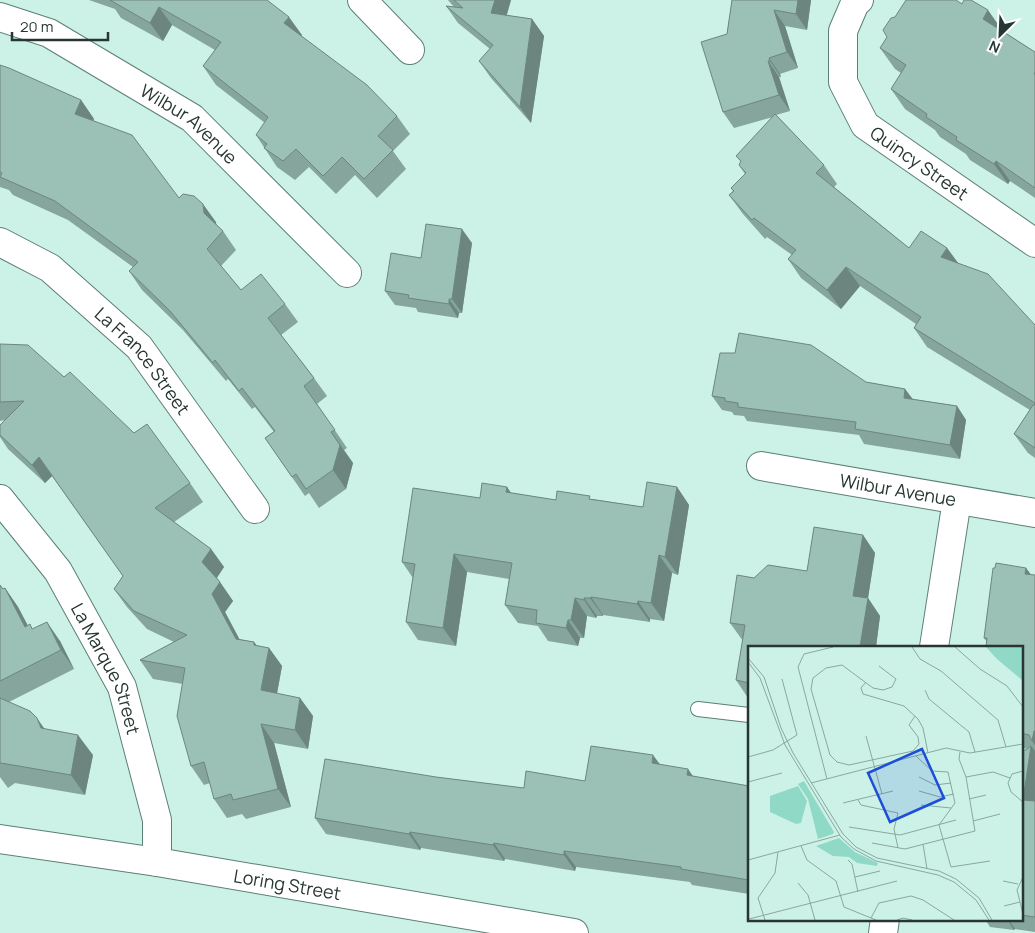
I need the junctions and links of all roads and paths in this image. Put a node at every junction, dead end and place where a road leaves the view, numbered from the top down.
1 (362, 0) edge
2 (859, 0) edge
3 (0, 17) edge
4 (410, 50) dead end
5 (0, 242) edge
6 (1035, 243) edge
7 (347, 274) dead end
8 (761, 466) dead end
9 (0, 499) edge
10 (957, 500) junction
11 (255, 510) dead end
12 (1035, 513) edge
13 (934, 646) edge
14 (698, 708) dead end
15 (748, 715) edge
16 (0, 839) edge
17 (157, 862) junction
18 (886, 920) edge
19 (574, 933) edge
20 (883, 933) edge

1 - 4 street
2 - 6 street, Quincy Street
3 - 7 street, Wilbur Avenue
5 - 11 street, La France Street
8 - 10 street, Wilbur Avenue
9 - 17 street, La Marque Street
10 - 12 street, Wilbur Avenue
10 - 13 street
14 - 15 lane
16 - 17 street, Loring Street
17 - 19 street, Loring Street
18 - 20 street

